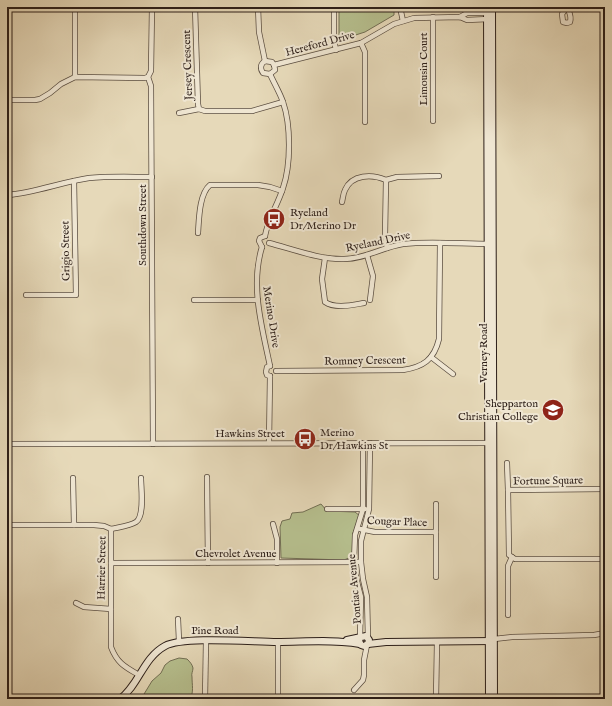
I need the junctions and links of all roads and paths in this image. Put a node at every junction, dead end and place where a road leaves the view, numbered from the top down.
1 (75, 7) edge
2 (152, 7) edge
3 (195, 7) edge
4 (258, 7) edge
5 (334, 7) edge
6 (400, 7) edge
7 (490, 13) edge
8 (433, 17) junction
9 (402, 21) junction
10 (361, 43) junction
11 (336, 50) junction
12 (265, 61) junction
13 (274, 65) junction
14 (270, 74) junction
15 (75, 77) junction
16 (148, 77) junction
17 (7, 100) edge
18 (283, 102) junction
19 (199, 109) junction
20 (179, 113) dead end
21 (365, 122) dead end
22 (433, 122) dead end
23 (440, 176) dead end
24 (152, 177) junction
25 (386, 180) junction
26 (74, 181) junction
27 (282, 191) junction
28 (7, 195) edge
29 (342, 202) dead end
30 (198, 233) dead end
31 (264, 236) junction
32 (269, 243) junction
33 (440, 243) junction
34 (490, 244) junction
35 (262, 246) junction
36 (387, 248) junction
37 (367, 255) junction
38 (325, 258) junction
39 (26, 295) dead end
40 (194, 300) dead end
41 (258, 300) junction
42 (370, 300) dead end
43 (364, 304) dead end
44 (432, 357) junction
45 (270, 366) junction
46 (276, 371) junction
47 (453, 374) dead end
48 (270, 376) junction
49 (269, 443) junction
50 (363, 443) junction
51 (370, 443) junction
52 (490, 443) junction
53 (7, 444) edge
54 (153, 444) junction
55 (507, 463) dead end
56 (207, 477) dead end
57 (74, 478) dead end
58 (140, 478) dead end
59 (605, 489) edge
60 (508, 490) junction
61 (436, 504) dead end
62 (327, 509) dead end
63 (363, 509) junction
64 (369, 509) junction
65 (273, 524) dead end
66 (7, 525) edge
67 (74, 525) junction
68 (357, 528) junction
69 (111, 529) junction
70 (363, 530) junction
71 (436, 532) junction
72 (512, 556) junction
73 (605, 559) edge
74 (354, 562) junction
75 (361, 562) junction
76 (111, 563) junction
77 (208, 563) junction
78 (277, 563) junction
79 (436, 577) dead end
80 (76, 603) dead end
81 (110, 609) junction
82 (508, 615) dead end
83 (178, 619) dead end
84 (605, 633) edge
85 (492, 640) junction
86 (206, 641) junction
87 (364, 641) junction
88 (179, 642) junction
89 (278, 642) junction
90 (437, 642) junction
91 (139, 675) junction
92 (354, 690) dead end
93 (120, 699) edge
94 (205, 699) edge
95 (278, 699) edge
96 (436, 699) edge
97 (489, 699) edge
98 (494, 699) edge

1 - 15 street
2 - 16 street, Southdown Street
3 - 19 street, Jersey Crescent
4 - 12 street
5 - 11 street
6 - 9 street
7 - 8 street, Hereford Drive
7 - 34 street, Verney Road
8 - 9 street, Hereford Drive
8 - 22 street, Limousin Court
9 - 10 street, Hereford Drive
10 - 11 street, Hereford Drive
10 - 21 street
11 - 13 street, Hereford Drive
12 - 13 street
12 - 14 street
13 - 14 street
14 - 18 street
15 - 16 street
15 - 17 street
16 - 24 street, Southdown Street
18 - 19 street, Jersey Crescent
18 - 27 street
19 - 20 street
23 - 25 street
24 - 26 street
24 - 54 street, Southdown Street
25 - 29 street
25 - 36 street
26 - 28 street
26 - 39 street, Grigio Street
27 - 30 street
27 - 31 street
31 - 32 street
31 - 35 street
32 - 35 street
32 - 38 street, Ryeland Drive
33 - 34 street, Ryeland Drive
33 - 36 street, Ryeland Drive
33 - 44 street
34 - 52 street, Verney Road
35 - 41 street, Merino Drive
36 - 37 street, Ryeland Drive
37 - 38 street, Ryeland Drive
37 - 42 street
38 - 43 street
40 - 41 street
41 - 45 street, Merino Drive
44 - 46 street, Romney Crescent
44 - 47 street
45 - 46 street
45 - 48 street
46 - 48 street
48 - 49 street
49 - 50 street, Hawkins Street
49 - 54 street, Hawkins Street
50 - 51 street, Hawkins Street
50 - 63 street, Pontiac Avenue
51 - 52 street, Hawkins Street
51 - 64 street, Pontiac Avenue
52 - 85 street, Verney Road
53 - 54 street, Hawkins Street
55 - 60 street
56 - 77 street
57 - 67 street
58 - 69 street
59 - 60 street, Fortune Square
60 - 72 street, Fortune Square
61 - 71 street, Cougar Place
62 - 63 street
63 - 64 street
63 - 68 street, Pontiac Avenue
64 - 70 street, Pontiac Avenue
65 - 78 street
66 - 67 street, Harrier Street
67 - 69 street, Harrier Street
68 - 70 street, Cougar Place
68 - 74 street, Pontiac Avenue
69 - 76 street, Harrier Street
70 - 71 street, Cougar Place
70 - 75 street, Pontiac Avenue
71 - 79 street, Cougar Place
72 - 73 street
72 - 82 street
74 - 75 street, Chevrolet Avenue
74 - 78 street, Chevrolet Avenue
74 - 87 street, Pontiac Avenue
75 - 87 street, Pontiac Avenue
76 - 77 street, Chevrolet Avenue
76 - 81 street, Harrier Street
77 - 78 street, Chevrolet Avenue
80 - 81 street
81 - 91 street, Harrier Street
83 - 88 street
84 - 85 street
85 - 90 street, Pine Road
85 - 97 street, Verney Road
85 - 98 street, Verney Road
86 - 88 street, Pine Road
86 - 89 street, Pine Road
86 - 94 street
87 - 89 street, Pine Road
87 - 90 street, Pine Road
87 - 92 street
88 - 91 street, Pine Road
89 - 95 street
90 - 96 street
91 - 93 street, Pine Road

